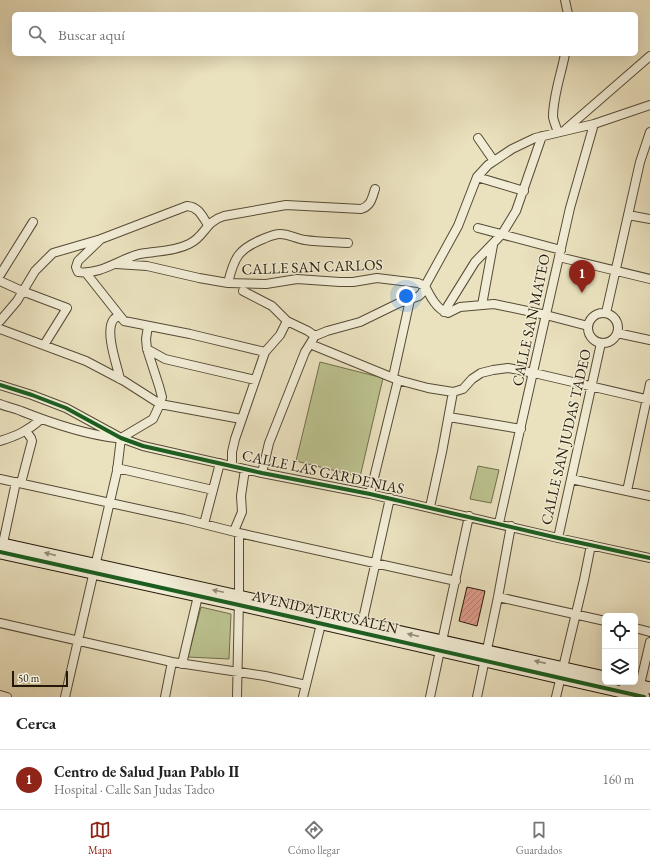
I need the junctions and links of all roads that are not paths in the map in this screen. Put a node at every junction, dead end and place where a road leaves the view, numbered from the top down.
1 (565, 0) edge
2 (568, 12) edge
3 (565, 56) edge
4 (650, 56) edge
5 (650, 105) edge
6 (594, 124) junction
7 (561, 131) junction
8 (650, 132) edge
9 (542, 136) junction
10 (478, 138) dead end
11 (494, 161) junction
12 (477, 177) junction
13 (375, 189) dead end
14 (524, 191) junction
15 (628, 215) junction
16 (650, 219) edge
17 (33, 222) dead end
18 (208, 225) junction
19 (478, 228) dead end
20 (502, 234) junction
21 (101, 239) junction
22 (348, 243) dead end
23 (493, 245) junction
24 (560, 254) junction
25 (116, 264) junction
26 (615, 270) junction
27 (86, 273) junction
28 (0, 274) edge
29 (650, 279) edge
30 (0, 281) edge
31 (228, 283) junction
32 (425, 286) junction
33 (22, 291) junction
34 (243, 291) dead end
35 (410, 300) junction
36 (482, 305) junction
37 (444, 312) junction
38 (606, 313) junction
39 (119, 315) junction
40 (546, 315) junction
41 (0, 321) edge
42 (287, 321) junction
43 (148, 326) junction
44 (588, 326) junction
45 (0, 329) edge
46 (617, 333) junction
47 (315, 336) junction
48 (650, 340) edge
49 (601, 343) junction
50 (310, 344) junction
51 (44, 345) junction
52 (147, 349) junction
53 (265, 352) junction
54 (534, 373) junction
55 (120, 379) junction
56 (395, 379) junction
57 (255, 380) junction
58 (650, 384) edge
59 (0, 385) edge
60 (591, 386) junction
61 (453, 392) junction
62 (648, 400) edge
63 (0, 404) edge
64 (160, 404) junction
65 (449, 417) junction
66 (41, 419) junction
67 (241, 419) junction
68 (521, 429) junction
69 (26, 431) junction
70 (121, 438) junction
71 (0, 441) edge
72 (220, 463) junction
73 (232, 466) junction
74 (117, 468) junction
75 (245, 469) junction
76 (262, 473) junction
77 (0, 479) edge
78 (571, 479) junction
79 (18, 483) junction
80 (213, 490) junction
81 (627, 491) junction
82 (370, 494) junction
83 (650, 496) edge
84 (390, 498) junction
85 (108, 503) junction
86 (430, 507) junction
87 (469, 516) junction
88 (499, 523) junction
89 (204, 524) junction
90 (511, 526) junction
91 (237, 532) junction
92 (558, 538) junction
93 (591, 545) junction
94 (1, 550) edge
95 (650, 558) edge
96 (375, 563) junction
97 (94, 568) junction
98 (456, 581) junction
99 (198, 596) junction
100 (498, 597) junction
101 (239, 600) junction
102 (575, 615) junction
103 (602, 621) edge
104 (0, 623) edge
105 (321, 624) junction
106 (361, 628) junction
107 (638, 629) edge
108 (650, 632) edge
109 (78, 641) junction
110 (650, 642) edge
111 (441, 646) junction
112 (486, 655) junction
113 (172, 662) junction
114 (182, 664) junction
115 (237, 671) junction
116 (562, 673) junction
117 (602, 677) edge
118 (306, 685) junction
119 (629, 685) edge
120 (642, 693) edge
121 (0, 695) edge
122 (7, 697) edge
123 (65, 697) edge
124 (165, 697) edge
125 (237, 697) edge
126 (303, 697) edge
127 (430, 697) edge
128 (477, 697) edge
129 (556, 697) edge

1 - 2 street
3 - 7 street
4 - 7 street
5 - 6 street
6 - 7 street
6 - 24 street, CALLE SAN MATEO
7 - 9 street
8 - 15 street
9 - 11 street
9 - 14 street
10 - 11 street
11 - 12 street
12 - 14 street
12 - 32 street
13 - 18 street
14 - 20 street
15 - 16 street
15 - 26 street
17 - 28 street
18 - 21 street
18 - 25 street
19 - 20 street
20 - 23 street
20 - 24 street
21 - 27 street
21 - 33 street
22 - 31 street
23 - 36 street
23 - 37 street
24 - 26 street
24 - 40 street, CALLE SAN MATEO
25 - 27 street
25 - 31 street, CALLE SAN CARLOS
26 - 29 street
26 - 38 street
27 - 39 street
30 - 33 street
31 - 32 street, CALLE SAN CARLOS
32 - 35 street
32 - 37 street
33 - 41 street
33 - 51 street
34 - 42 street
35 - 47 street
35 - 56 street
36 - 37 street
36 - 40 street
38 - 44 street
38 - 46 street
39 - 43 street
39 - 55 street
40 - 44 street
40 - 54 street, CALLE SAN MATEO
42 - 47 street
42 - 53 street
43 - 52 street
43 - 53 street
44 - 49 street
45 - 51 street
46 - 48 street
46 - 49 street
47 - 50 street
49 - 60 street, CALLE SAN JUDAS TADEO
50 - 56 street
50 - 76 street
51 - 55 street
52 - 57 street
52 - 64 street
53 - 57 street
54 - 60 street
54 - 61 street
54 - 68 street, CALLE SAN MATEO
55 - 64 street
56 - 61 street
56 - 82 street
57 - 67 street
58 - 62 street
59 - 70 street, CALLE LAS GARDENIAS
60 - 62 street
60 - 78 street, CALLE SAN JUDAS TADEO
61 - 65 street
62 - 81 street
63 - 66 street
64 - 67 street
64 - 70 street
65 - 68 street
65 - 86 street
66 - 69 street
66 - 70 street
67 - 73 street
68 - 88 street, CALLE SAN MATEO
69 - 71 street
69 - 79 street
70 - 72 street, CALLE LAS GARDENIAS
70 - 74 street
72 - 73 street, CALLE LAS GARDENIAS
72 - 80 street
73 - 75 street, CALLE LAS GARDENIAS
74 - 80 street
74 - 85 street
75 - 76 street, CALLE LAS GARDENIAS
75 - 91 street
76 - 82 street, CALLE LAS GARDENIAS
77 - 79 street
78 - 81 street
78 - 92 street, CALLE SAN JUDAS TADEO
79 - 85 street
79 - 94 street
80 - 89 street
81 - 83 street
82 - 84 street, CALLE LAS GARDENIAS
84 - 86 street, CALLE LAS GARDENIAS
84 - 96 street
85 - 89 street
85 - 97 street
86 - 87 street, CALLE LAS GARDENIAS
87 - 88 street, CALLE LAS GARDENIAS
87 - 98 street
88 - 90 street, CALLE LAS GARDENIAS
89 - 91 street
90 - 92 street, CALLE LAS GARDENIAS
90 - 100 street
91 - 96 street
91 - 101 street
92 - 93 street, CALLE LAS GARDENIAS
93 - 95 street, CALLE LAS GARDENIAS
93 - 102 street
94 - 97 street, AVENIDA JERUSALÉN
96 - 98 street
96 - 106 street
97 - 99 street, AVENIDA JERUSALÉN
101 -> 97 street, AVENIDA JERUSALÉN
97 - 109 street
98 - 111 street
99 - 101 street, AVENIDA JERUSALÉN
99 - 114 street
100 - 102 street
100 - 112 street
101 - 105 street, AVENIDA JERUSALÉN
101 - 106 street, AVENIDA JERUSALÉN
101 - 115 street
102 - 103 street
102 - 116 street
104 - 109 street
105 - 106 street, AVENIDA JERUSALÉN
105 - 118 street
106 - 111 street, AVENIDA JERUSALÉN
107 - 108 street
109 - 113 street
109 - 123 street
110 - 120 street
111 - 112 street, AVENIDA JERUSALÉN
111 - 127 street
112 - 116 street, AVENIDA JERUSALÉN
112 - 128 street
113 - 114 street
113 - 124 street
114 - 115 street
115 - 118 street
115 - 125 street
116 - 117 street, AVENIDA JERUSALÉN
116 - 120 street, AVENIDA JERUSALÉN
116 - 129 street
118 - 126 street
119 - 120 street
121 - 122 street

